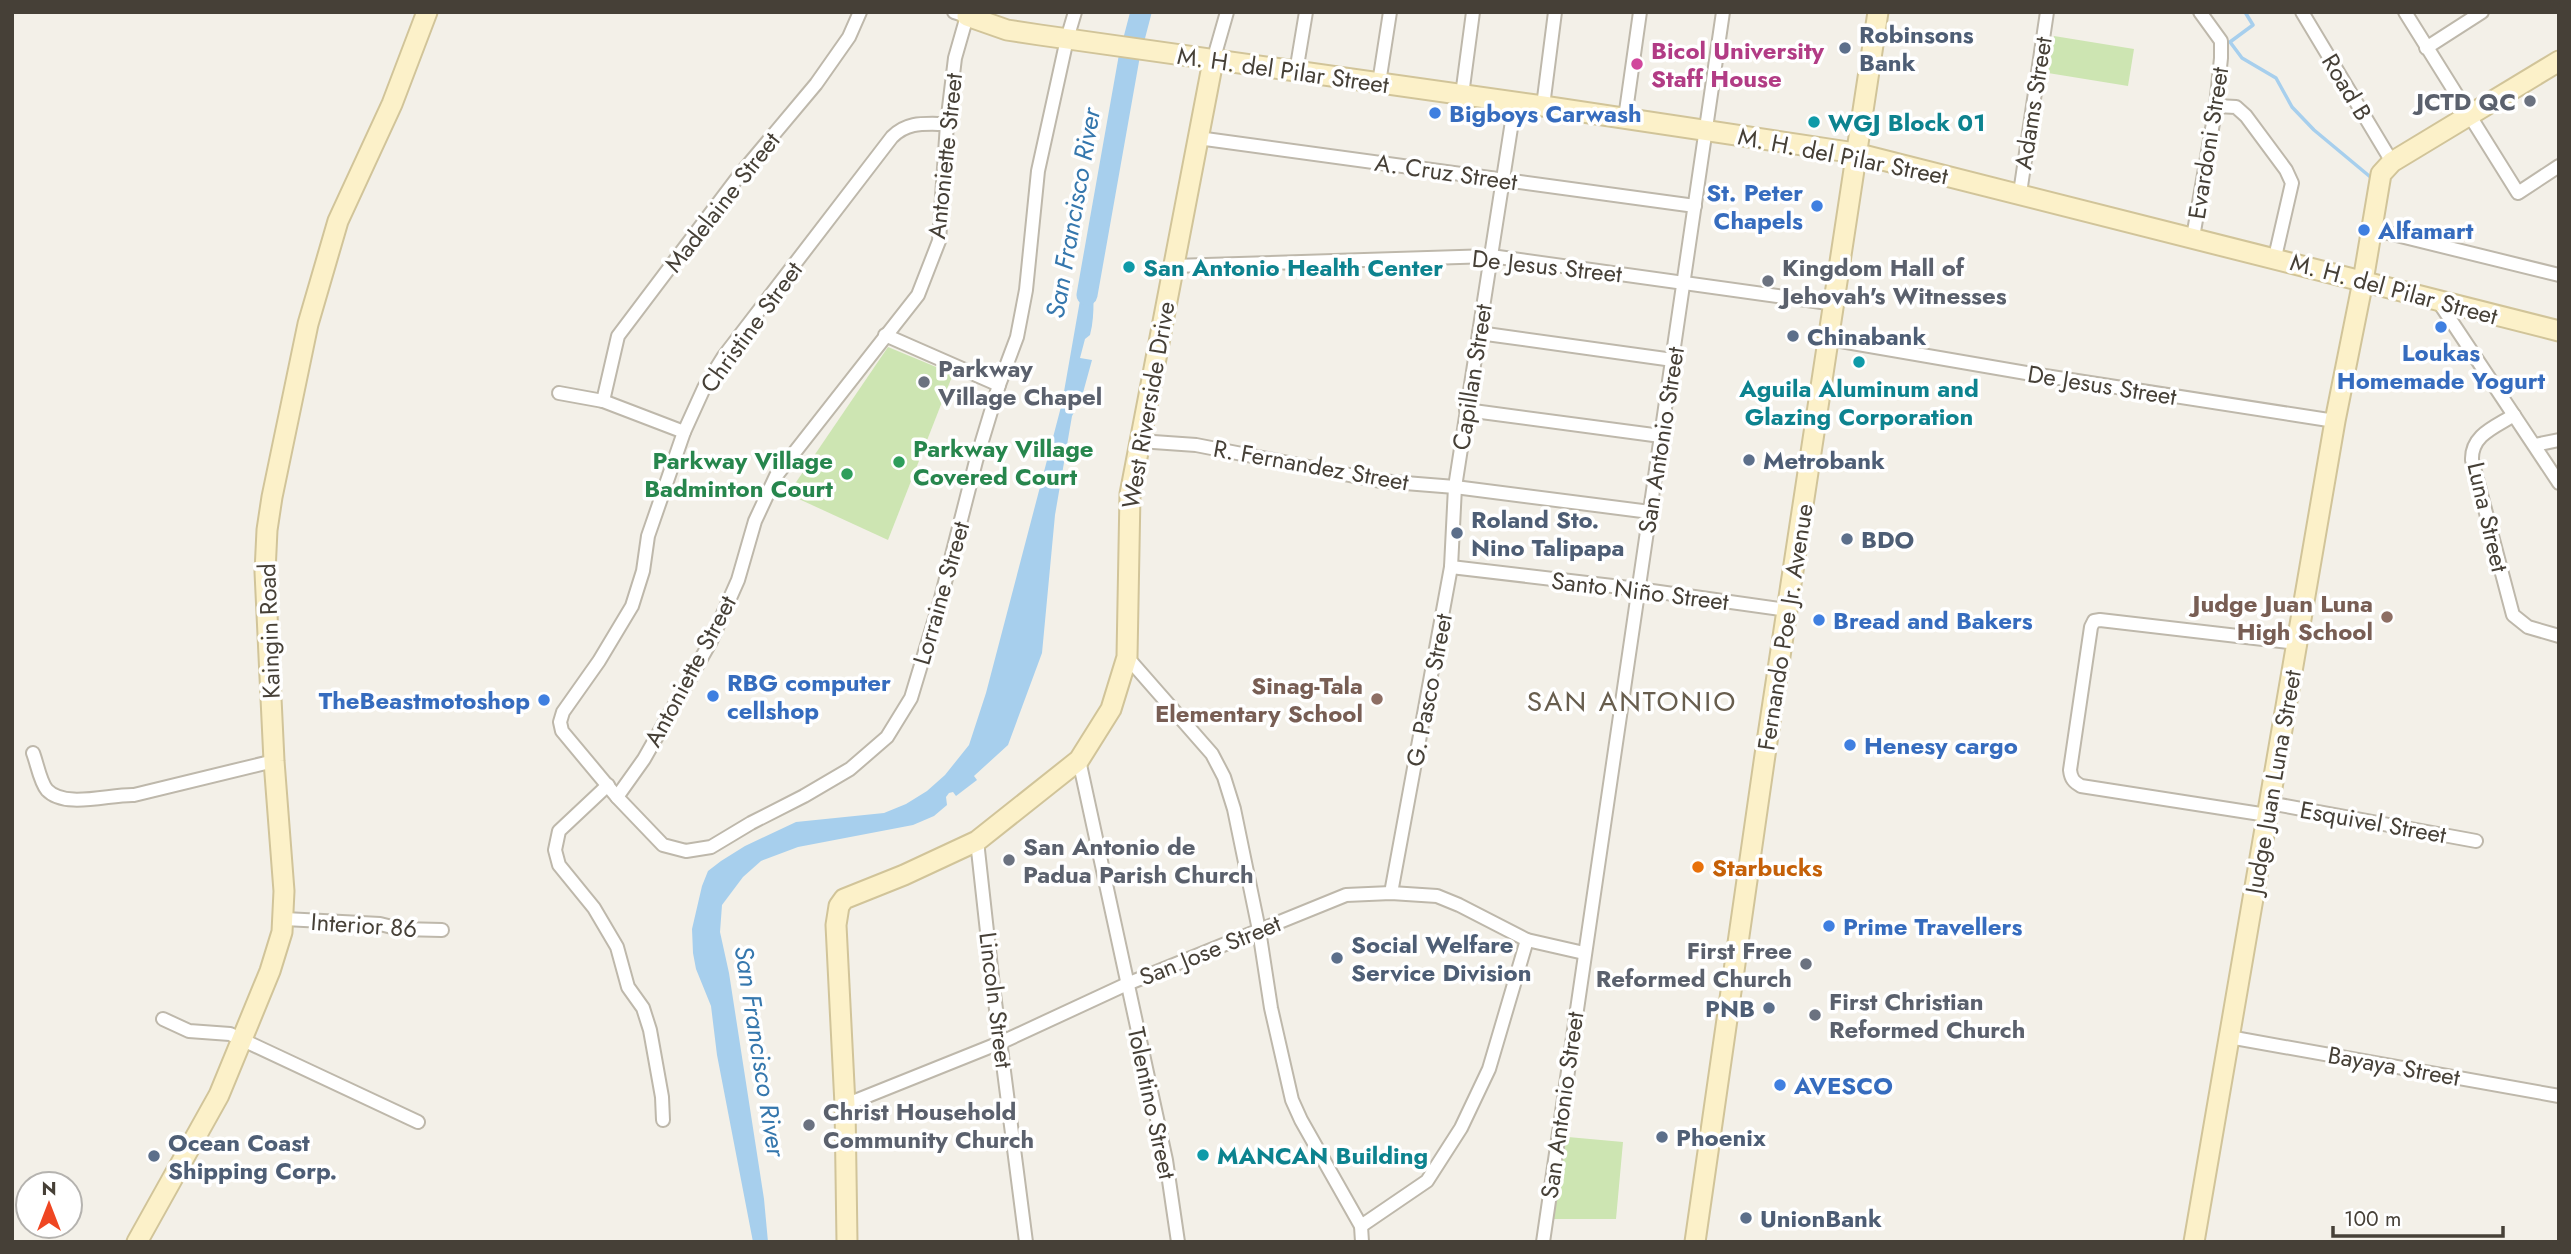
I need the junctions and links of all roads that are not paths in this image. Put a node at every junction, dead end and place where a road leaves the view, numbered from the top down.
1 (427, 12) edge
2 (860, 12) edge
3 (1075, 12) edge
4 (1227, 12) edge
5 (1306, 12) edge
6 (1390, 12) edge
7 (1473, 12) edge
8 (1555, 12) edge
9 (1640, 12) edge
10 (1723, 12) edge
11 (1878, 12) edge
12 (2047, 12) edge
13 (2200, 12) edge
14 (2302, 12) edge
15 (2405, 12) edge
16 (2482, 12) edge
17 (963, 14) edge
18 (1067, 40) junction
19 (2426, 48) junction
20 (1213, 61) junction
21 (2559, 61) edge
22 (1296, 72) junction
23 (1379, 83) junction
24 (1462, 94) junction
25 (1515, 102) junction
26 (1542, 106) junction
27 (2217, 106) junction
28 (2468, 116) junction
29 (1625, 118) junction
30 (947, 124) junction
31 (1705, 130) junction
32 (1198, 138) junction
33 (1855, 153) junction
34 (2392, 162) junction
35 (2559, 166) edge
36 (1502, 179) junction
37 (2020, 193) junction
38 (1695, 206) junction
39 (2372, 229) junction
40 (2193, 237) junction
41 (1491, 256) junction
42 (2275, 257) junction
43 (1173, 265) junction
44 (2559, 275) edge
45 (2363, 281) junction
46 (1685, 283) junction
47 (2438, 301) junction
48 (1835, 304) junction
49 (2559, 331) edge
50 (1479, 333) junction
51 (885, 335) junction
52 (1829, 339) junction
53 (1673, 360) junction
54 (999, 385) junction
55 (559, 393) dead end
56 (603, 401) junction
57 (1466, 410) junction
58 (2514, 415) junction
59 (2334, 421) junction
60 (684, 432) junction
61 (1661, 436) junction
62 (2559, 440) edge
63 (1139, 441) junction
64 (2535, 446) junction
65 (2559, 483) edge
66 (1455, 487) junction
67 (1650, 512) junction
68 (1451, 567) junction
69 (1638, 589) junction
70 (1787, 610) junction
71 (2559, 636) edge
72 (2298, 643) junction
73 (1127, 657) junction
74 (33, 753) dead end
75 (1079, 760) junction
76 (274, 761) junction
77 (608, 785) junction
78 (617, 797) junction
79 (2268, 809) junction
80 (977, 841) junction
81 (2476, 841) dead end
82 (1391, 892) junction
83 (285, 919) junction
84 (442, 930) dead end
85 (1259, 930) junction
86 (1527, 940) junction
87 (1584, 953) junction
88 (1127, 984) junction
89 (163, 1019) dead end
90 (2229, 1037) junction
91 (241, 1038) junction
92 (1002, 1042) junction
93 (2558, 1092) edge
94 (845, 1105) junction
95 (663, 1120) dead end
96 (418, 1122) dead end
97 (1361, 1226) junction
98 (136, 1242) edge
99 (847, 1242) edge
100 (1026, 1242) edge
101 (1178, 1242) edge
102 (1362, 1242) edge
103 (1543, 1242) edge
104 (1695, 1242) edge
105 (2194, 1242) edge

1 - 76 street, Kaingin Road
2 - 56 street, Madelaine Street
3 - 18 street, Lorraine Street
4 - 20 street, West Riverside Drive
5 - 22 street
6 - 23 street
7 - 24 street
8 - 26 street
9 - 29 street
10 - 31 street, San Antonio Street
11 - 33 street, Fernando Poe Jr. Avenue
12 - 37 street, Adams Street
13 - 27 street, Evardoni Street
14 - 34 street, Road B
15 - 19 street
16 - 19 street
17 - 18 street, M. H. del Pilar Street
17 - 30 street, Antoniette Street
18 - 20 street, M. H. del Pilar Street
18 - 54 street, Lorraine Street
19 - 28 street
20 - 22 street, M. H. del Pilar Street
20 - 32 street, West Riverside Drive
21 - 28 street
22 - 23 street, M. H. del Pilar Street
23 - 24 street, M. H. del Pilar Street
24 - 25 street, M. H. del Pilar Street
25 - 26 street, M. H. del Pilar Street
25 - 36 street, Capillan Street
26 - 29 street, M. H. del Pilar Street
27 - 40 street, Evardoni Street
27 - 42 street
28 - 34 street
28 - 35 street
29 - 31 street, M. H. del Pilar Street
30 - 51 street, Antoniette Street
30 - 60 street, Christine Street
31 - 33 street, M. H. del Pilar Street
31 - 38 street, San Antonio Street
32 - 36 street, A. Cruz Street
32 - 43 street, West Riverside Drive
33 - 37 street, M. H. del Pilar Street
33 - 48 street, Fernando Poe Jr. Avenue
34 - 39 street, Judge Juan Luna Street
36 - 38 street, A. Cruz Street
36 - 41 street, Capillan Street
37 - 40 street, M. H. del Pilar Street
38 - 46 street, San Antonio Street
39 - 44 street
39 - 45 street, Judge Juan Luna Street
40 - 42 street, M. H. del Pilar Street
41 - 43 street, De Jesus Street
41 - 46 street, De Jesus Street
41 - 50 street, Capillan Street
42 - 45 street, M. H. del Pilar Street
43 - 63 street, West Riverside Drive
45 - 47 street, M. H. del Pilar Street
45 - 59 street, Judge Juan Luna Street
46 - 48 street, De Jesus Street
46 - 53 street, San Antonio Street
47 - 49 street, M. H. del Pilar Street
47 - 58 street
48 - 52 street, Fernando Poe Jr. Avenue
50 - 53 street
50 - 57 street, Capillan Street
51 - 54 street
51 - 78 street, Antoniette Street
52 - 59 street, De Jesus Street
52 - 70 street, Fernando Poe Jr. Avenue
53 - 61 street, San Antonio Street
54 - 78 street, Lorraine Street
55 - 56 street
56 - 60 street
57 - 61 street
57 - 66 street, Capillan Street
58 - 64 street
58 - 71 street, Luna Street
59 - 72 street, Judge Juan Luna Street
60 - 77 street, Christine Street
61 - 67 street, San Antonio Street
62 - 64 street
63 - 66 street, R. Fernandez Street
63 - 73 street, West Riverside Drive
64 - 65 street
66 - 67 street, R. Fernandez Street
66 - 68 street, G. Pasco Street
67 - 69 street, San Antonio Street
68 - 69 street, Santo Niño Street
68 - 82 street, G. Pasco Street
69 - 70 street, Santo Niño Street
69 - 87 street, San Antonio Street
70 - 104 street, Fernando Poe Jr. Avenue
72 - 79 street, Judge Juan Luna Street
72 - 79 street, Esquivel Street
73 - 75 street, West Riverside Drive
73 - 85 street
74 - 76 street
75 - 80 street, West Riverside Drive
75 - 88 street, Tolentino Street
76 - 83 street, Kaingin Road
77 - 78 street
77 - 95 street
79 - 81 street, Esquivel Street
79 - 90 street, Judge Juan Luna Street
80 - 92 street, Lincoln Street
80 - 94 street, West Riverside Drive
82 - 85 street, San Jose Street
82 - 86 street, San Jose Street
83 - 84 street, Interior 86
83 - 91 street, Kaingin Road
85 - 88 street, San Jose Street
85 - 97 street
86 - 87 street, San Jose Street
86 - 97 street
87 - 103 street, San Antonio Street
88 - 92 street, San Jose Street
88 - 101 street, Tolentino Street
89 - 91 street
90 - 93 street, Bayaya Street
90 - 105 street, Judge Juan Luna Street
91 - 96 street
91 - 98 street, Kaingin Road
92 - 94 street, San Jose Street
92 - 100 street, Lincoln Street
94 - 99 street, West Riverside Drive
97 - 102 street

